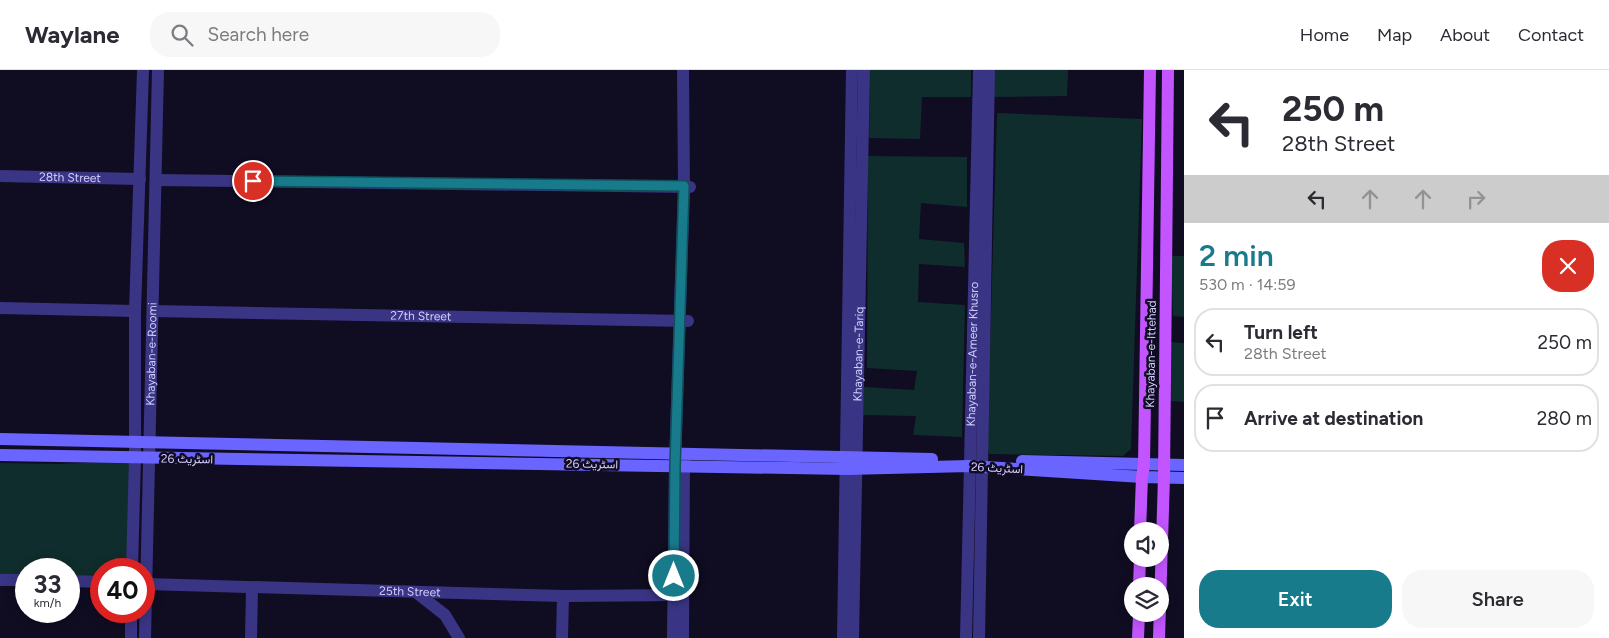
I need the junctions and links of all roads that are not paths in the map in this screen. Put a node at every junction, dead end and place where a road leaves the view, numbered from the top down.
1 (143, 70) edge
2 (158, 70) edge
3 (683, 70) edge
4 (691, 70) edge
5 (852, 70) edge
6 (864, 70) edge
7 (979, 70) edge
8 (989, 70) edge
9 (1150, 70) edge
10 (1168, 70) edge
11 (157, 104) junction
12 (142, 106) junction
13 (858, 107) junction
14 (141, 125) junction
15 (157, 125) junction
16 (0, 176) edge
17 (140, 178) junction
18 (156, 180) junction
19 (687, 186) junction
20 (0, 308) edge
21 (135, 311) junction
22 (153, 311) junction
23 (684, 321) junction
24 (0, 439) edge
25 (135, 441) junction
26 (149, 441) junction
27 (0, 455) edge
28 (135, 457) junction
29 (148, 458) junction
30 (680, 460) junction
31 (852, 463) junction
32 (975, 463) junction
33 (1164, 464) junction
34 (1184, 465) edge
35 (1142, 471) junction
36 (1164, 477) junction
37 (1184, 478) edge
38 (1140, 522) edge
39 (132, 558) edge
40 (146, 558) edge
41 (0, 580) edge
42 (15, 580) edge
43 (155, 584) edge
44 (252, 588) junction
45 (417, 593) junction
46 (679, 595) junction
47 (563, 596) junction
48 (1139, 622) edge
49 (131, 623) edge
50 (145, 623) edge
51 (131, 638) edge
52 (145, 638) edge
53 (252, 638) edge
54 (459, 638) edge
55 (562, 638) edge
56 (674, 638) edge
57 (683, 638) edge
58 (843, 638) edge
59 (852, 638) edge
60 (966, 638) edge
61 (979, 638) edge
62 (1138, 638) edge
63 (1159, 638) edge

1 - 12 street, Khayaban-e-Roomi
2 - 11 street, Khayaban-e-Roomi
3 - 19 street
4 - 19 street
5 - 13 street, Khayaban-e-Tariq
6 - 13 street, Khayaban-e-Tariq
7 - 32 street, Khayaban-e-Ameer Khusro
8 - 32 street, Khayaban-e-Ameer Khusro
9 - 35 main road, Khayaban-e-Ittehad
10 - 33 main road, Khayaban-e-Ittehad
11 - 12 street
11 - 15 street, Khayaban-e-Roomi
12 - 14 street, Khayaban-e-Roomi
13 - 31 street, Khayaban-e-Tariq
14 - 15 street
14 - 17 street, Khayaban-e-Roomi
15 - 18 street, Khayaban-e-Roomi
16 - 17 street, 28th Street
17 - 21 street, Khayaban-e-Roomi
18 - 19 street
18 - 22 street, Khayaban-e-Roomi
19 - 23 street
20 - 21 street
21 - 25 street, Khayaban-e-Roomi
22 - 23 street, 27th Street
22 - 26 street, Khayaban-e-Roomi
23 - 30 street
24 - 25 main road, اسٹریٹ 26
25 - 26 main road, اسٹریٹ 26
25 - 28 street, Khayaban-e-Roomi
26 - 29 street, Khayaban-e-Roomi
26 - 30 main road, اسٹریٹ 26
27 - 28 main road, اسٹریٹ 26
28 - 29 main road, اسٹریٹ 26
28 - 39 street, Khayaban-e-Roomi
29 - 30 main road, اسٹریٹ 26
29 - 40 street, Khayaban-e-Roomi
30 - 31 main road, اسٹریٹ 26
30 - 46 street
31 - 32 main road, اسٹریٹ 26
31 - 58 street, Khayaban-e-Tariq
31 - 59 street, Khayaban-e-Tariq
32 - 35 main road, اسٹریٹ 26
32 - 60 street, Khayaban-e-Ameer Khusro
32 - 61 street, Khayaban-e-Ameer Khusro
33 - 34 main road, اسٹریٹ 26
33 - 35 main road, اسٹریٹ 26
33 - 36 main road, Khayaban-e-Ittehad
35 - 36 main road, اسٹریٹ 26
35 - 38 main road, Khayaban-e-Ittehad
36 - 37 main road, اسٹریٹ 26
36 - 63 main road, Khayaban-e-Ittehad
41 - 42 street
43 - 44 street, 25th Street
44 - 45 street, 25th Street
44 - 53 street
45 - 47 street, 25th Street
45 - 54 street
46 - 47 street, 25th Street
46 - 56 street
46 - 57 street
47 - 55 street
48 - 62 main road
49 - 51 street
50 - 52 street, Khayaban-e-Roomi

